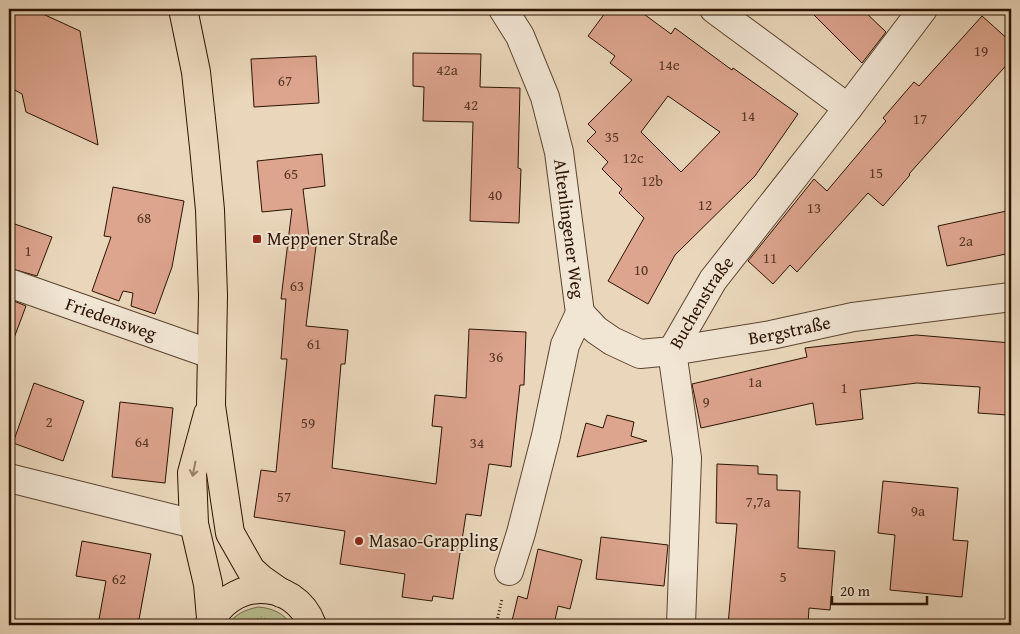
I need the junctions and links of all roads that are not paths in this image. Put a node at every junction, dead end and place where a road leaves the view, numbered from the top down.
1 (183, 9) edge
2 (503, 9) edge
3 (714, 9) edge
4 (923, 9) edge
5 (848, 108) junction
6 (9, 283) edge
7 (1011, 297) edge
8 (580, 313) junction
9 (672, 351) junction
10 (211, 354) junction
11 (211, 406) junction
12 (9, 478) edge
13 (194, 524) junction
14 (509, 571) dead end
15 (281, 593) junction
16 (210, 622) edge
17 (312, 625) edge
18 (681, 625) edge

1 - 10 main road
2 - 8 street, Altenlingener Weg
3 - 5 street
4 - 5 street, Buchenstraße
5 - 9 street, Buchenstraße
6 - 10 street, Friedensweg
7 - 9 street, Bergstraße
8 - 9 street, Bergstraße
8 - 14 street, Altenlingener Weg
9 - 18 street, Buchenstraße
10 - 11 main road
11 -> 13 main road
11 - 15 main road
12 - 13 street
13 - 16 main road
15 - 16 main road
15 - 17 main road

